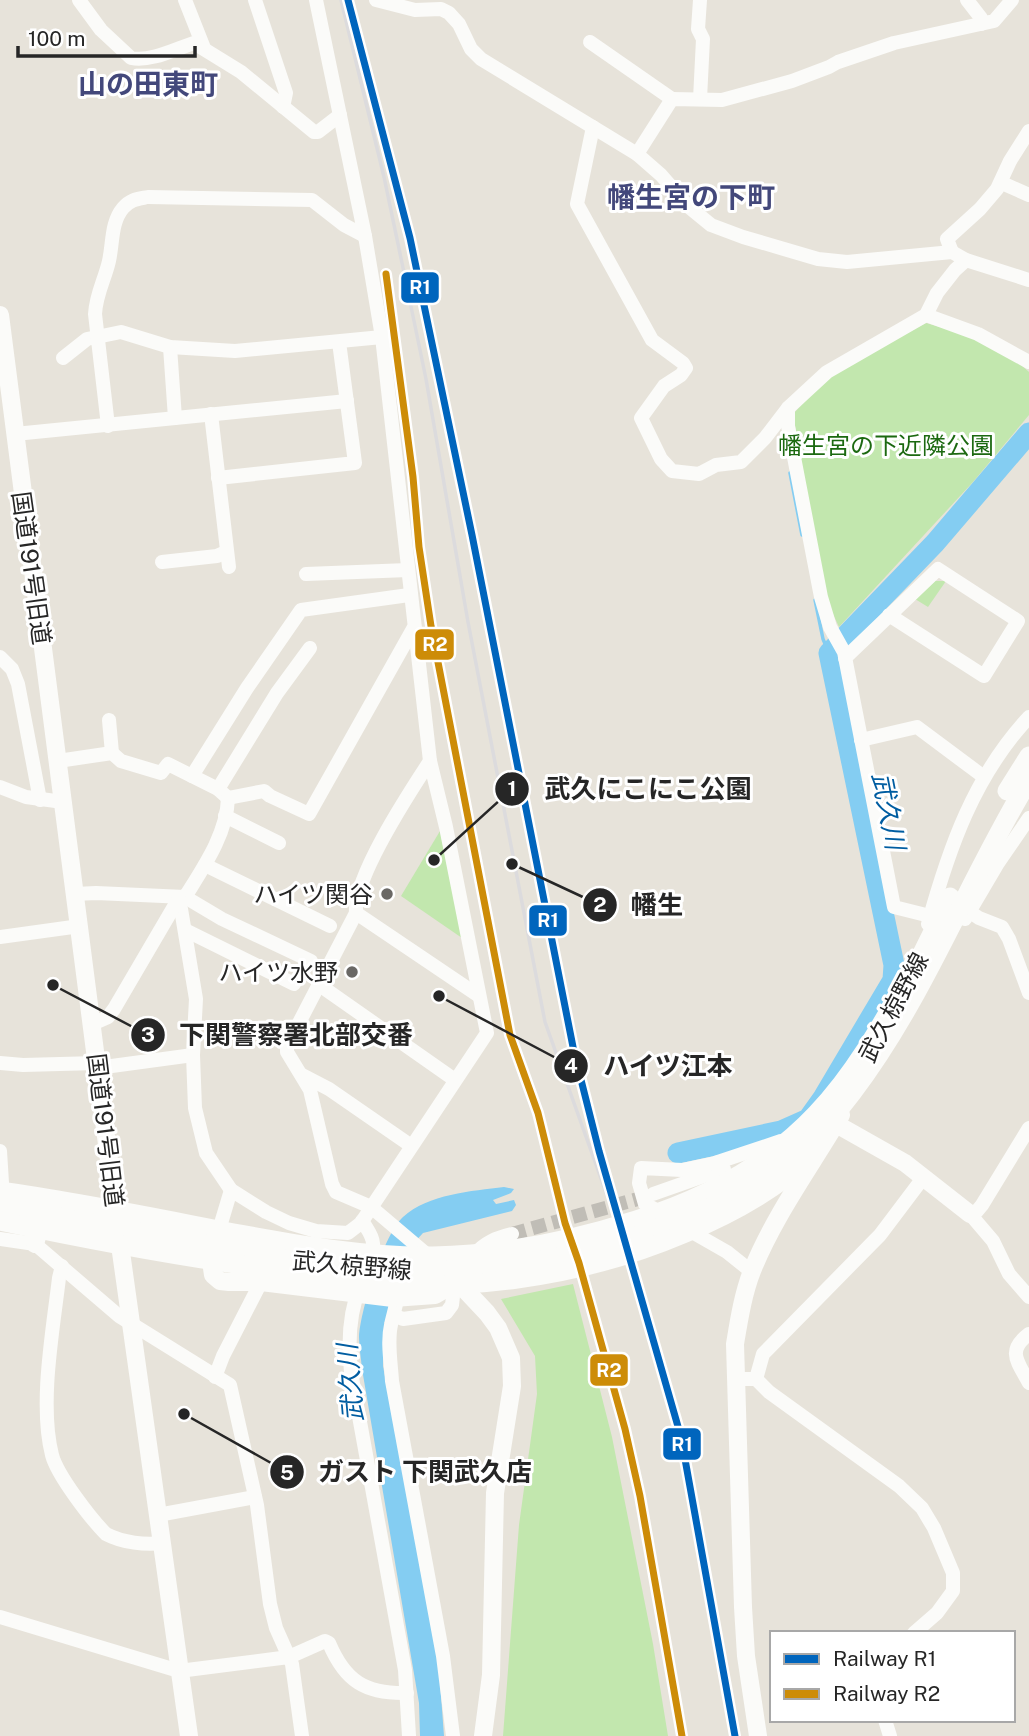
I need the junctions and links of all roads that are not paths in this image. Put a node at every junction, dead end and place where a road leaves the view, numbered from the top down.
1 (79, 0) edge
2 (185, 0) edge
3 (255, 0) edge
4 (700, 0) edge
5 (967, 0) edge
6 (1012, 0) edge
7 (373, 1) edge
8 (433, 5) edge
9 (319, 7) edge
10 (981, 24) junction
11 (590, 41) dead end
12 (204, 48) junction
13 (672, 99) junction
14 (700, 99) junction
15 (283, 107) junction
16 (340, 115) junction
17 (593, 127) junction
18 (1029, 131) edge
19 (637, 154) junction
20 (1002, 183) junction
21 (1029, 195) edge
22 (365, 236) junction
23 (953, 252) junction
24 (966, 260) junction
25 (1029, 280) edge
26 (0, 315) edge
27 (926, 315) junction
28 (98, 336) junction
29 (382, 337) junction
30 (340, 342) junction
31 (170, 347) junction
32 (63, 358) dead end
33 (1029, 362) edge
34 (347, 401) junction
35 (788, 408) junction
36 (211, 414) junction
37 (175, 418) junction
38 (108, 426) junction
39 (15, 434) junction
40 (218, 478) junction
41 (162, 562) dead end
42 (408, 570) junction
43 (306, 574) dead end
44 (409, 595) junction
45 (889, 615) junction
46 (413, 629) junction
47 (310, 648) dead end
48 (844, 655) junction
49 (0, 657) edge
50 (1029, 717) edge
51 (109, 720) dead end
52 (861, 740) junction
53 (112, 753) junction
54 (1029, 756) edge
55 (58, 761) junction
56 (430, 761) junction
57 (191, 776) junction
58 (984, 777) junction
59 (1029, 780) edge
60 (0, 787) edge
61 (223, 794) junction
62 (40, 800) junction
63 (63, 802) junction
64 (225, 816) junction
65 (1029, 818) edge
66 (279, 843) dead end
67 (981, 850) junction
68 (205, 865) junction
69 (75, 894) junction
70 (180, 900) junction
71 (970, 912) junction
72 (356, 913) junction
73 (930, 916) junction
74 (80, 926) junction
75 (330, 926) dead end
76 (185, 930) junction
77 (0, 937) edge
78 (311, 961) dead end
79 (926, 963) junction
80 (294, 984) dead end
81 (318, 984) junction
82 (1029, 993) edge
83 (479, 996) junction
84 (92, 1024) junction
85 (889, 1030) junction
86 (193, 1055) junction
87 (0, 1063) edge
88 (97, 1065) junction
89 (302, 1074) junction
90 (455, 1080) junction
91 (836, 1124) junction
92 (1029, 1128) edge
93 (410, 1146) junction
94 (0, 1150) edge
95 (923, 1178) junction
96 (1, 1187) edge
97 (231, 1190) junction
98 (653, 1194) tunnel mouth
99 (46, 1198) junction
100 (0, 1206) edge
101 (371, 1207) junction
102 (116, 1210) junction
103 (970, 1214) junction
104 (0, 1221) edge
105 (362, 1221) junction
106 (190, 1224) junction
107 (219, 1230) junction
108 (512, 1234) tunnel mouth
109 (37, 1237) junction
110 (0, 1239) edge
111 (120, 1245) junction
112 (211, 1261) junction
113 (62, 1266) junction
114 (751, 1272) junction
115 (455, 1279) junction
116 (261, 1282) junction
117 (354, 1291) junction
118 (1029, 1297) edge
119 (395, 1298) junction
120 (395, 1316) junction
121 (133, 1326) junction
122 (1029, 1334) edge
123 (215, 1377) junction
124 (735, 1378) junction
125 (756, 1379) junction
126 (1029, 1382) edge
127 (255, 1497) junction
128 (158, 1515) junction
129 (163, 1543) junction
130 (0, 1617) edge
131 (916, 1631) edge
132 (289, 1657) junction
133 (179, 1671) junction
134 (407, 1693) junction
135 (189, 1736) edge
136 (302, 1736) edge
137 (409, 1736) edge
138 (453, 1736) edge
139 (483, 1736) edge
140 (758, 1736) edge

1 - 12 street
2 - 12 street
3 - 15 street
4 - 14 street
5 - 10 street
6 - 10 street
7 - 8 street
8 - 17 street
9 - 16 street
10 - 14 street
11 - 13 street
12 - 15 street
13 - 14 street
13 - 19 street
15 - 16 street
16 - 22 street
17 - 19 street
17 - 35 street
18 - 20 street
19 - 23 street
20 - 21 street
20 - 23 street
22 - 28 street
22 - 29 street
23 - 24 street
24 - 25 street
24 - 27 street
26 - 39 street, 国道191号旧道
27 - 33 street
27 - 35 street
28 - 31 street
28 - 32 street
28 - 38 street
29 - 30 street
29 - 42 street
30 - 31 street
30 - 34 street
31 - 37 street
34 - 36 street
34 - 40 street
35 - 48 street
36 - 37 street
36 - 40 street
37 - 38 street
38 - 39 street
39 - 55 street, 国道191号旧道
40 - 41 street
42 - 43 street
42 - 44 street
44 - 46 street
44 - 57 street
45 - 45 street
45 - 48 street
46 - 56 street
46 - 61 street
47 - 61 street
48 - 52 street
49 - 62 street
50 - 58 street
51 - 53 street
52 - 58 street
52 - 73 street
53 - 55 street
53 - 57 street
54 - 67 main road, 武久椋野線
55 - 63 street, 国道191号旧道
56 - 72 street
56 - 83 street
57 - 61 street
58 - 73 street
59 - 67 main road, 武久椋野線
60 - 62 street
61 - 64 street
62 - 63 street
63 - 69 street, 国道191号旧道
64 - 66 street
64 - 68 street
65 - 71 street
67 - 79 main road, 武久椋野線
68 - 70 street
68 - 75 street
69 - 70 street
69 - 74 street, 国道191号旧道
70 - 76 street
70 - 78 street
70 - 84 street
71 - 73 street
71 - 79 street
71 - 82 street
72 - 81 street
72 - 83 street
73 - 85 street
74 - 77 street
74 - 84 street, 国道191号旧道
76 - 80 street
76 - 86 street
79 - 85 street
79 - 100 main road, 武久椋野線
79 - 107 main road
79 - 117 main road
81 - 89 street
81 - 90 street
83 - 90 street
84 - 88 street, 国道191号旧道
85 - 91 street
86 - 88 street
86 - 97 street
87 - 88 street
88 - 102 street, 国道191号旧道
89 - 93 street
89 - 101 street
90 - 93 street
91 - 95 street
91 - 98 street
91 - 114 street
91 - 114 street
92 - 103 street
93 - 101 street
94 - 96 street
95 - 103 street
95 - 125 street
96 - 99 main road
97 - 105 street
97 - 107 street
99 - 102 main road
99 - 109 street
101 - 105 street
101 - 115 street
102 - 106 main road
102 - 111 street, 国道191号旧道
103 - 118 street
104 - 109 main road
105 - 117 street
106 - 107 main road
106 - 112 street
108 - 115 street
109 - 110 street
109 - 111 main road
109 - 113 street
111 - 112 main road
111 - 121 street, 国道191号旧道
112 - 116 street
112 - 117 main road
113 - 121 street
113 - 129 street
114 - 124 street
115 - 119 street
115 - 120 street
115 - 139 street
116 - 117 street
116 - 123 street
117 - 119 street
117 - 134 street
119 - 120 street
120 - 138 street
121 - 123 street
121 - 128 street, 国道191号旧道
122 - 126 street
123 - 127 street
124 - 125 street
124 - 140 street
125 - 131 street
127 - 128 street
127 - 132 street
128 - 129 street, 国道191号旧道
129 - 133 street, 国道191号旧道
130 - 133 street
132 - 133 street
132 - 134 street
132 - 136 street
133 - 135 street, 国道191号旧道
134 - 137 street

